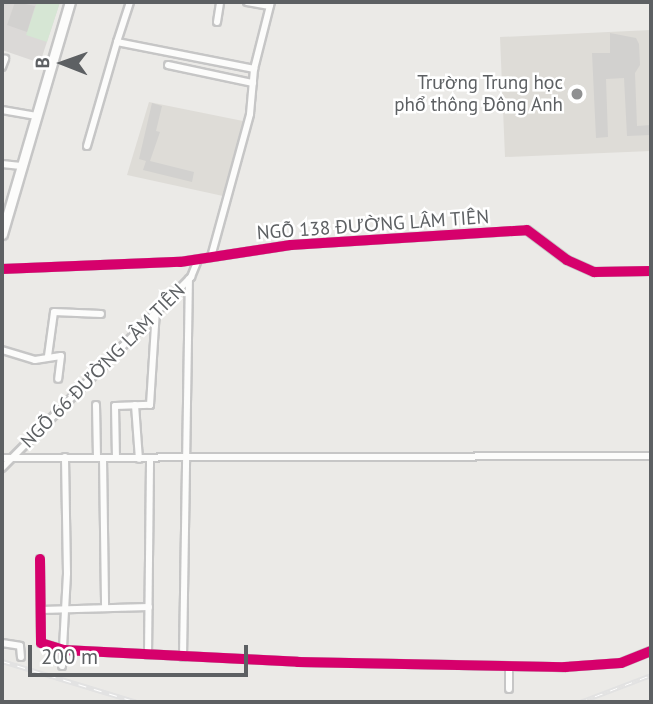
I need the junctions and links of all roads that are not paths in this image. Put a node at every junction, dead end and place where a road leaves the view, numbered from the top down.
1 (70, 2) edge
2 (130, 2) edge
3 (219, 2) edge
4 (247, 2) edge
5 (271, 4) edge
6 (217, 22) dead end
7 (117, 42) junction
8 (5, 59) dead end
9 (168, 65) dead end
10 (2, 67) edge
11 (254, 69) junction
12 (253, 83) junction
13 (2, 110) edge
14 (36, 116) junction
15 (87, 146) dead end
16 (2, 164) edge
17 (21, 166) junction
18 (2, 234) edge
19 (211, 257) junction
20 (198, 260) junction
21 (2, 268) edge
22 (651, 271) edge
23 (189, 279) junction
24 (156, 310) junction
25 (102, 314) dead end
26 (2, 350) edge
27 (48, 356) junction
28 (58, 379) dead end
29 (96, 405) dead end
30 (135, 405) junction
31 (651, 456) edge
32 (65, 457) junction
33 (187, 457) junction
34 (2, 458) edge
35 (12, 458) junction
36 (100, 458) junction
37 (116, 458) junction
38 (139, 458) junction
39 (150, 459) junction
40 (2, 468) edge
41 (40, 559) dead end
42 (105, 607) junction
43 (149, 607) junction
44 (66, 609) junction
45 (41, 610) junction
46 (2, 643) edge
47 (64, 650) junction
48 (651, 651) edge
49 (148, 655) junction
50 (22, 657) dead end
51 (183, 657) junction
52 (62, 666) dead end
53 (509, 667) junction
54 (509, 689) dead end

1 - 14 street
2 - 7 street
3 - 6 street
4 - 5 street
5 - 11 street
7 - 11 street
7 - 15 street
8 - 10 street
9 - 12 street
11 - 12 street
12 - 19 street
13 - 14 street
14 - 17 street
16 - 17 street
17 - 18 street
19 - 20 street, NGÕ 138 ĐƯỜNG LÂM TIÊN
19 - 22 street, NGÕ 138 ĐƯỜNG LÂM TIÊN
20 - 21 street, NGÕ 138 ĐƯỜNG LÂM TIÊN
20 - 23 street, NGÕ 66 ĐƯỜNG LÂM TIÊN
23 - 24 street, NGÕ 66 ĐƯỜNG LÂM TIÊN
23 - 33 street
24 - 30 street
24 - 35 street, NGÕ 66 ĐƯỜNG LÂM TIÊN
25 - 27 street
26 - 27 street
27 - 28 street
29 - 36 street
30 - 37 street
30 - 38 street
31 - 33 street
32 - 35 street
32 - 36 street
32 - 44 street
33 - 39 street
33 - 51 street
34 - 35 street
35 - 40 street, NGÕ 66 ĐƯỜNG LÂM TIÊN
36 - 37 street
36 - 42 street
37 - 38 street
38 - 39 street
39 - 43 street
41 - 45 street
42 - 43 street
42 - 44 street
43 - 49 street
44 - 45 street
44 - 47 street
45 - 47 street
46 - 50 street
47 - 49 street
47 - 52 street
48 - 53 street
49 - 51 street
51 - 53 street
53 - 54 street

